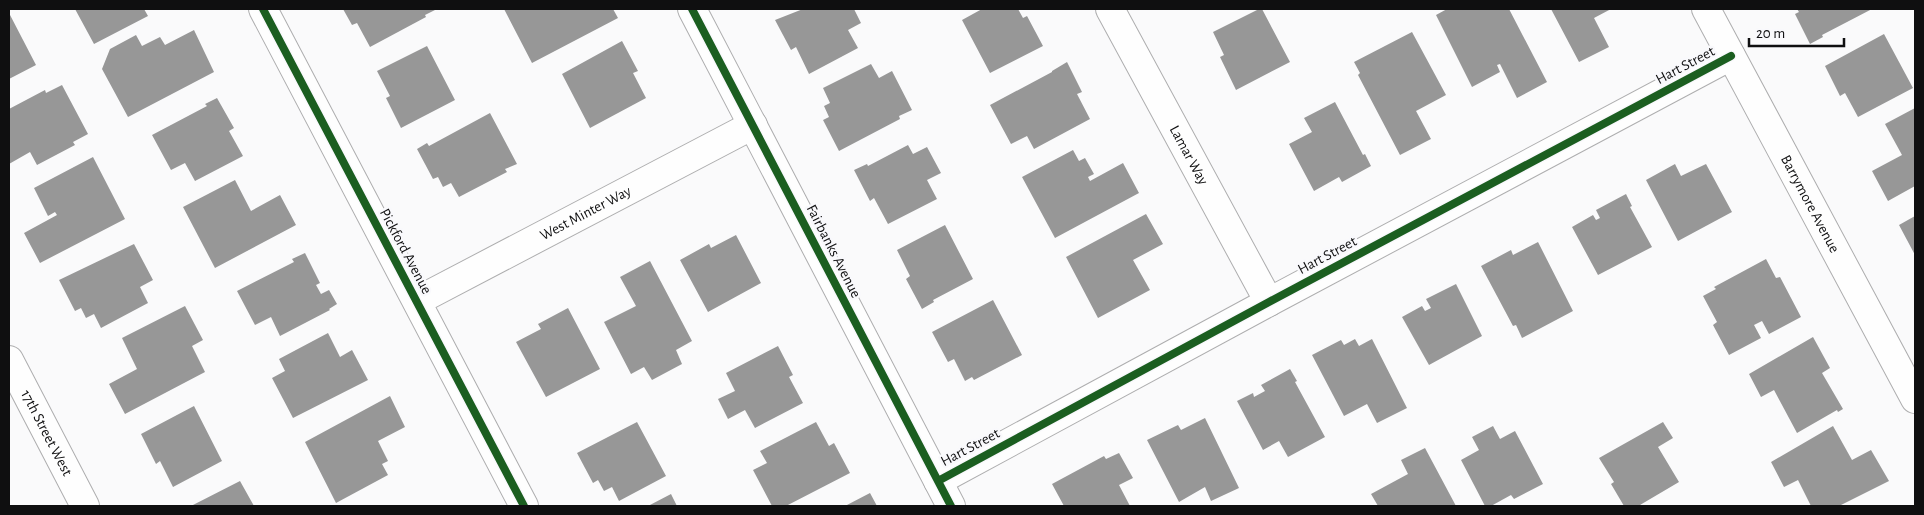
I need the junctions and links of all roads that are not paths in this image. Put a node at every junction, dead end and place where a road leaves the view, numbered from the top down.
1 (263, 9) edge
2 (692, 9) edge
3 (1110, 9) edge
4 (1706, 9) edge
5 (1731, 56) junction
6 (753, 126) junction
7 (417, 301) junction
8 (1269, 302) junction
9 (9, 360) edge
10 (1915, 399) edge
11 (938, 481) junction
12 (85, 506) edge
13 (524, 506) edge
14 (951, 506) edge

1 - 7 street, Pickford Avenue
2 - 6 street, Fairbanks Avenue
3 - 8 street, Lamar Way
4 - 5 street, Barrymore Avenue
5 - 8 street, Hart Street
5 - 10 street, Barrymore Avenue
6 - 7 street, West Minter Way
6 - 11 street, Fairbanks Avenue
7 - 13 street, Pickford Avenue
8 - 11 street, Hart Street
9 - 12 street, 17th Street West
11 - 14 street, Fairbanks Avenue

